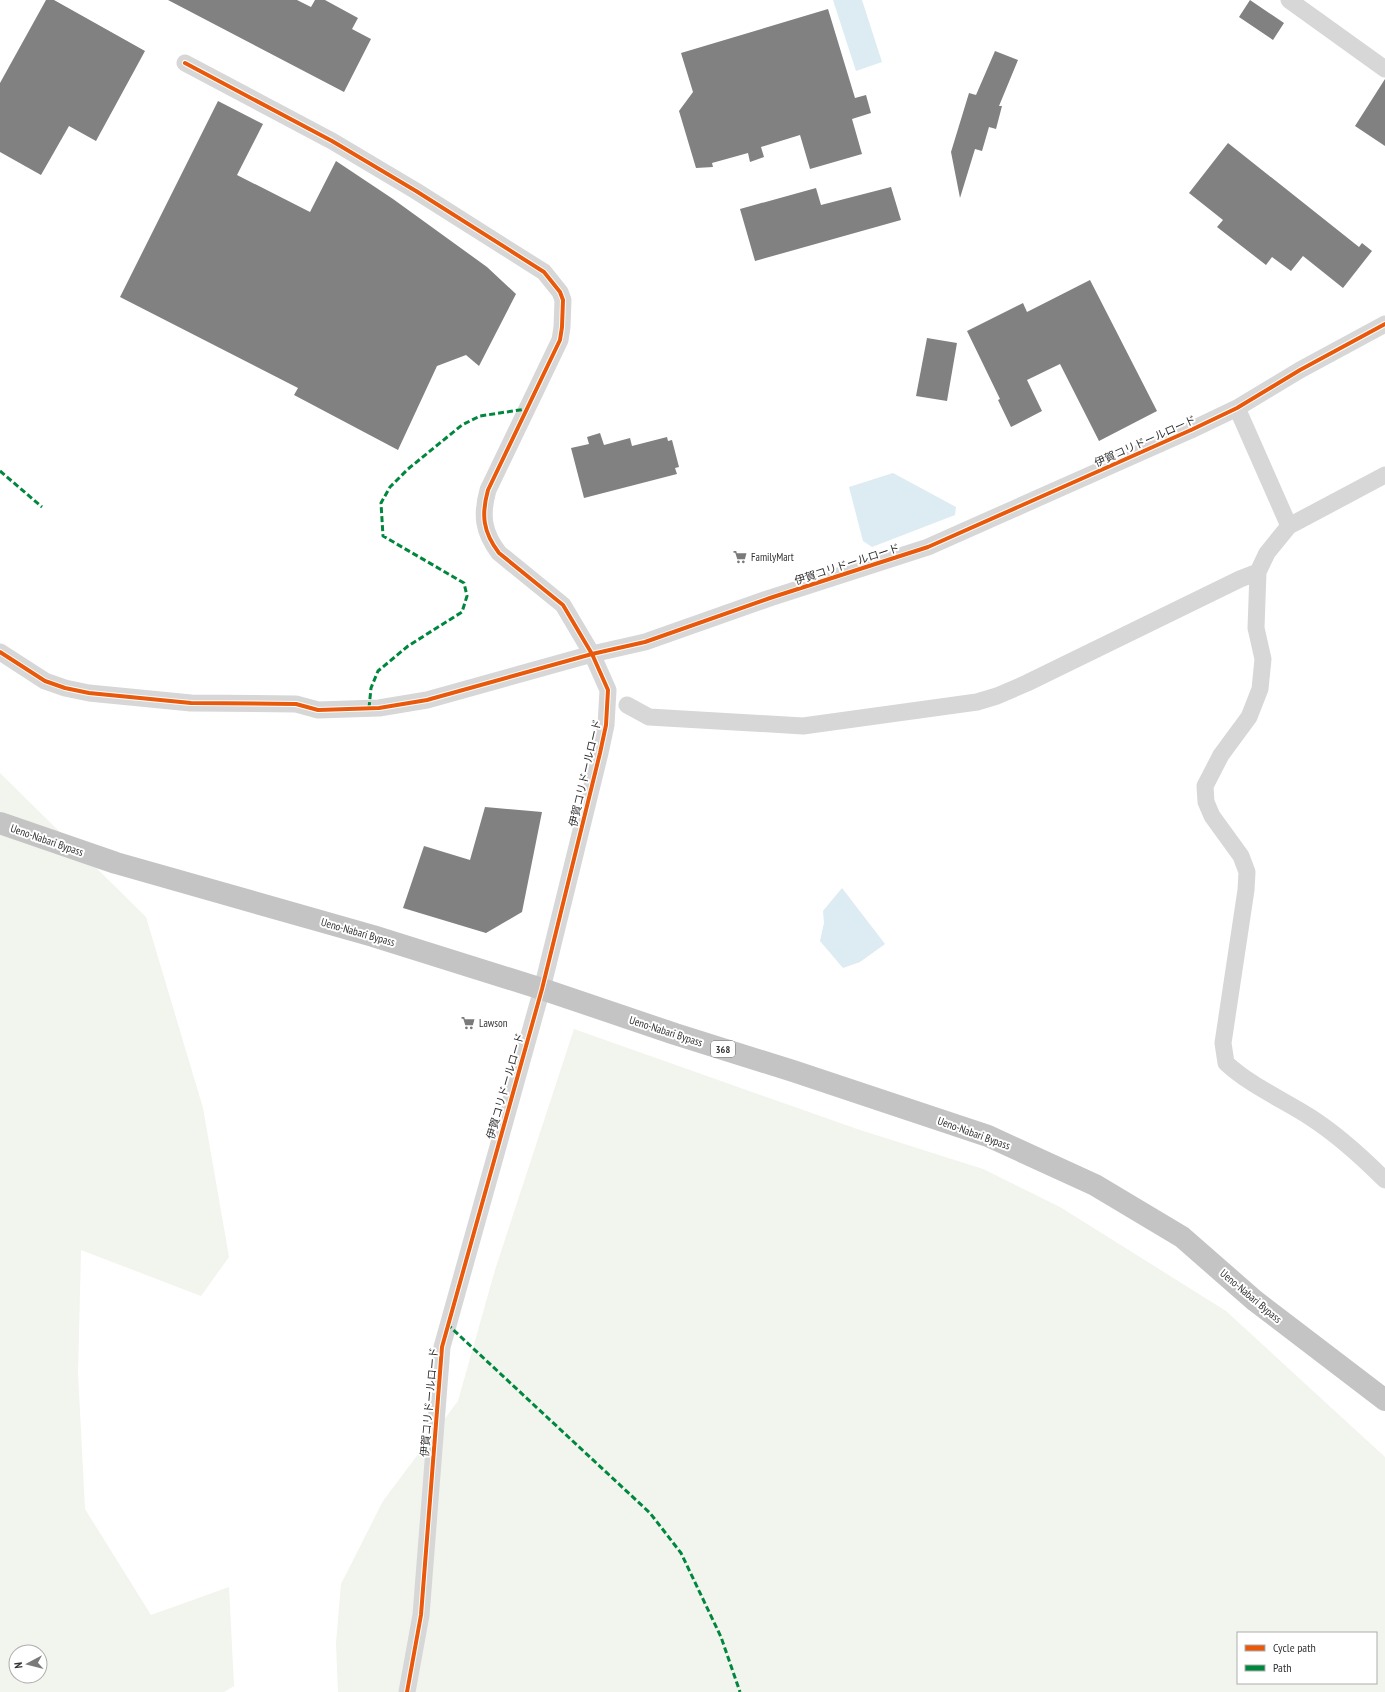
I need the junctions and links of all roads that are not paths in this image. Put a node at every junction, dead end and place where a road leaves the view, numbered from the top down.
1 (1288, 0) edge
2 (184, 63) dead end
3 (1385, 69) edge
4 (1385, 324) edge
5 (1236, 408) junction
6 (1385, 475) edge
7 (1289, 526) junction
8 (1258, 572) junction
9 (0, 652) edge
10 (592, 654) junction
11 (627, 705) dead end
12 (0, 823) edge
13 (542, 989) junction
14 (1385, 1180) edge
15 (1385, 1400) edge
16 (407, 1692) edge

1 - 3 street
2 - 10 street
4 - 5 street, 伊賀コリドールロード
5 - 7 street
5 - 10 street, 伊賀コリドールロード
6 - 7 street
7 - 8 street
8 - 11 street
8 - 14 street
9 - 10 street
10 - 13 street, 伊賀コリドールロード
12 - 13 highway, Ueno-Nabari Bypass / 368
13 - 15 highway, Ueno-Nabari Bypass / 368
13 - 16 street, 伊賀コリドールロード

